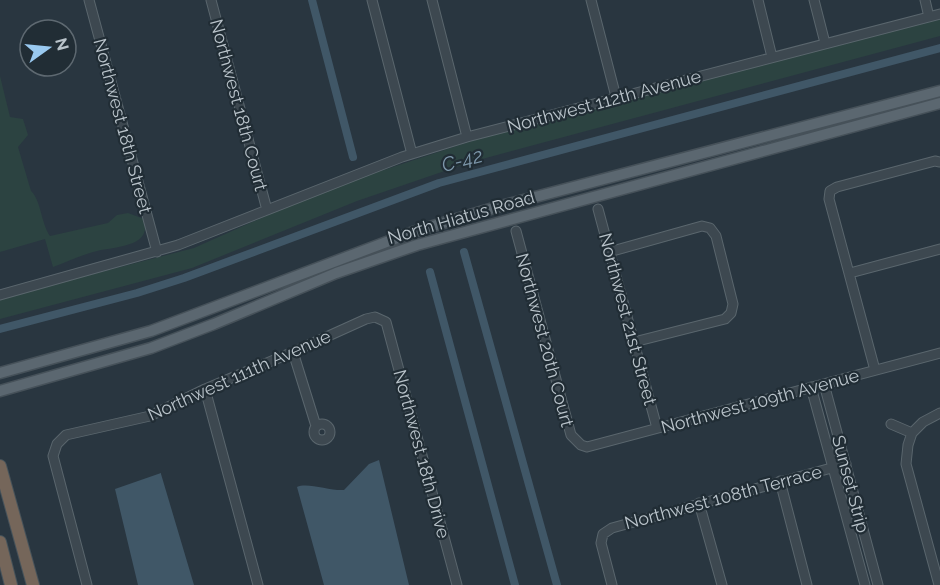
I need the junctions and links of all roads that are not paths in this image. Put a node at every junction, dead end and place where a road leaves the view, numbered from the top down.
1 (89, 0) edge
2 (211, 0) edge
3 (372, 0) edge
4 (432, 0) edge
5 (591, 0) edge
6 (758, 0) edge
7 (814, 0) edge
8 (925, 0) edge
9 (940, 14) edge
10 (929, 17) junction
11 (825, 44) junction
12 (772, 57) junction
13 (940, 91) edge
14 (616, 97) junction
15 (940, 103) edge
16 (467, 137) junction
17 (734, 144) junction
18 (412, 154) junction
19 (738, 157) junction
20 (940, 162) edge
21 (598, 209) dead end
22 (267, 210) junction
23 (516, 231) dead end
24 (940, 249) edge
25 (157, 252) junction
26 (609, 252) junction
27 (850, 273) junction
28 (0, 295) edge
29 (386, 322) joint
30 (634, 342) junction
31 (293, 352) junction
32 (940, 353) edge
33 (875, 370) junction
34 (0, 374) edge
35 (824, 384) junction
36 (811, 387) junction
37 (205, 389) junction
38 (0, 391) edge
39 (940, 413) edge
40 (891, 424) dead end
41 (316, 426) dead end
42 (657, 428) junction
43 (912, 433) junction
44 (580, 445) joint
45 (846, 464) junction
46 (0, 466) edge
47 (833, 467) junction
48 (780, 481) junction
49 (699, 503) junction
50 (0, 542) edge
51 (11, 585) edge
52 (33, 585) edge
53 (87, 585) edge
54 (258, 585) edge
55 (457, 585) edge
56 (612, 585) edge
57 (722, 585) edge
58 (807, 585) edge
59 (865, 585) edge
60 (879, 585) edge
61 (939, 585) edge

1 - 25 street, Northwest 18th Street
2 - 22 street, Northwest 18th Court
3 - 18 street
4 - 16 street
5 - 14 street
6 - 12 street
7 - 11 street
8 - 10 street
9 - 10 street, Northwest 112th Avenue
10 - 11 street, Northwest 112th Avenue
11 - 12 street, Northwest 112th Avenue
12 - 14 street, Northwest 112th Avenue
13 - 17 main road, North Hiatus Road
14 - 16 street, Northwest 112th Avenue
15 - 19 main road, North Hiatus Road
16 - 18 street, Northwest 112th Avenue
17 - 19 main road
17 - 34 main road, North Hiatus Road
18 - 22 street, Northwest 112th Avenue
19 - 38 main road, North Hiatus Road
20 - 27 street
21 - 26 street, Northwest 21st Street
22 - 25 street, Northwest 112th Avenue
23 - 44 street, Northwest 20th Court
24 - 27 street
25 - 28 street, Northwest 112th Avenue
26 - 30 street, Northwest 21st Street
26 - 30 street
27 - 33 street
29 - 31 street, Northwest 111th Avenue
29 - 55 street, Northwest 18th Drive
30 - 42 street, Northwest 21st Street
31 - 37 street, Northwest 111th Avenue
31 - 41 street
32 - 33 street, Northwest 109th Avenue
33 - 35 street, Northwest 109th Avenue
35 - 36 street, Northwest 109th Avenue
35 - 45 street, Sunset Strip
36 - 42 street, Northwest 109th Avenue
36 - 47 street, Sunset Strip
37 - 53 street, Northwest 111th Avenue
37 - 54 street
39 - 43 street
40 - 43 street
42 - 44 street, Northwest 109th Avenue
43 - 61 street
45 - 47 street, Northwest 108th Terrace
45 - 60 street, Sunset Strip
46 - 52 highway
47 - 48 street, Northwest 108th Terrace
47 - 59 street, Sunset Strip
48 - 49 street, Northwest 108th Terrace
48 - 58 street
49 - 56 street, Northwest 108th Terrace
49 - 57 street
50 - 51 highway

